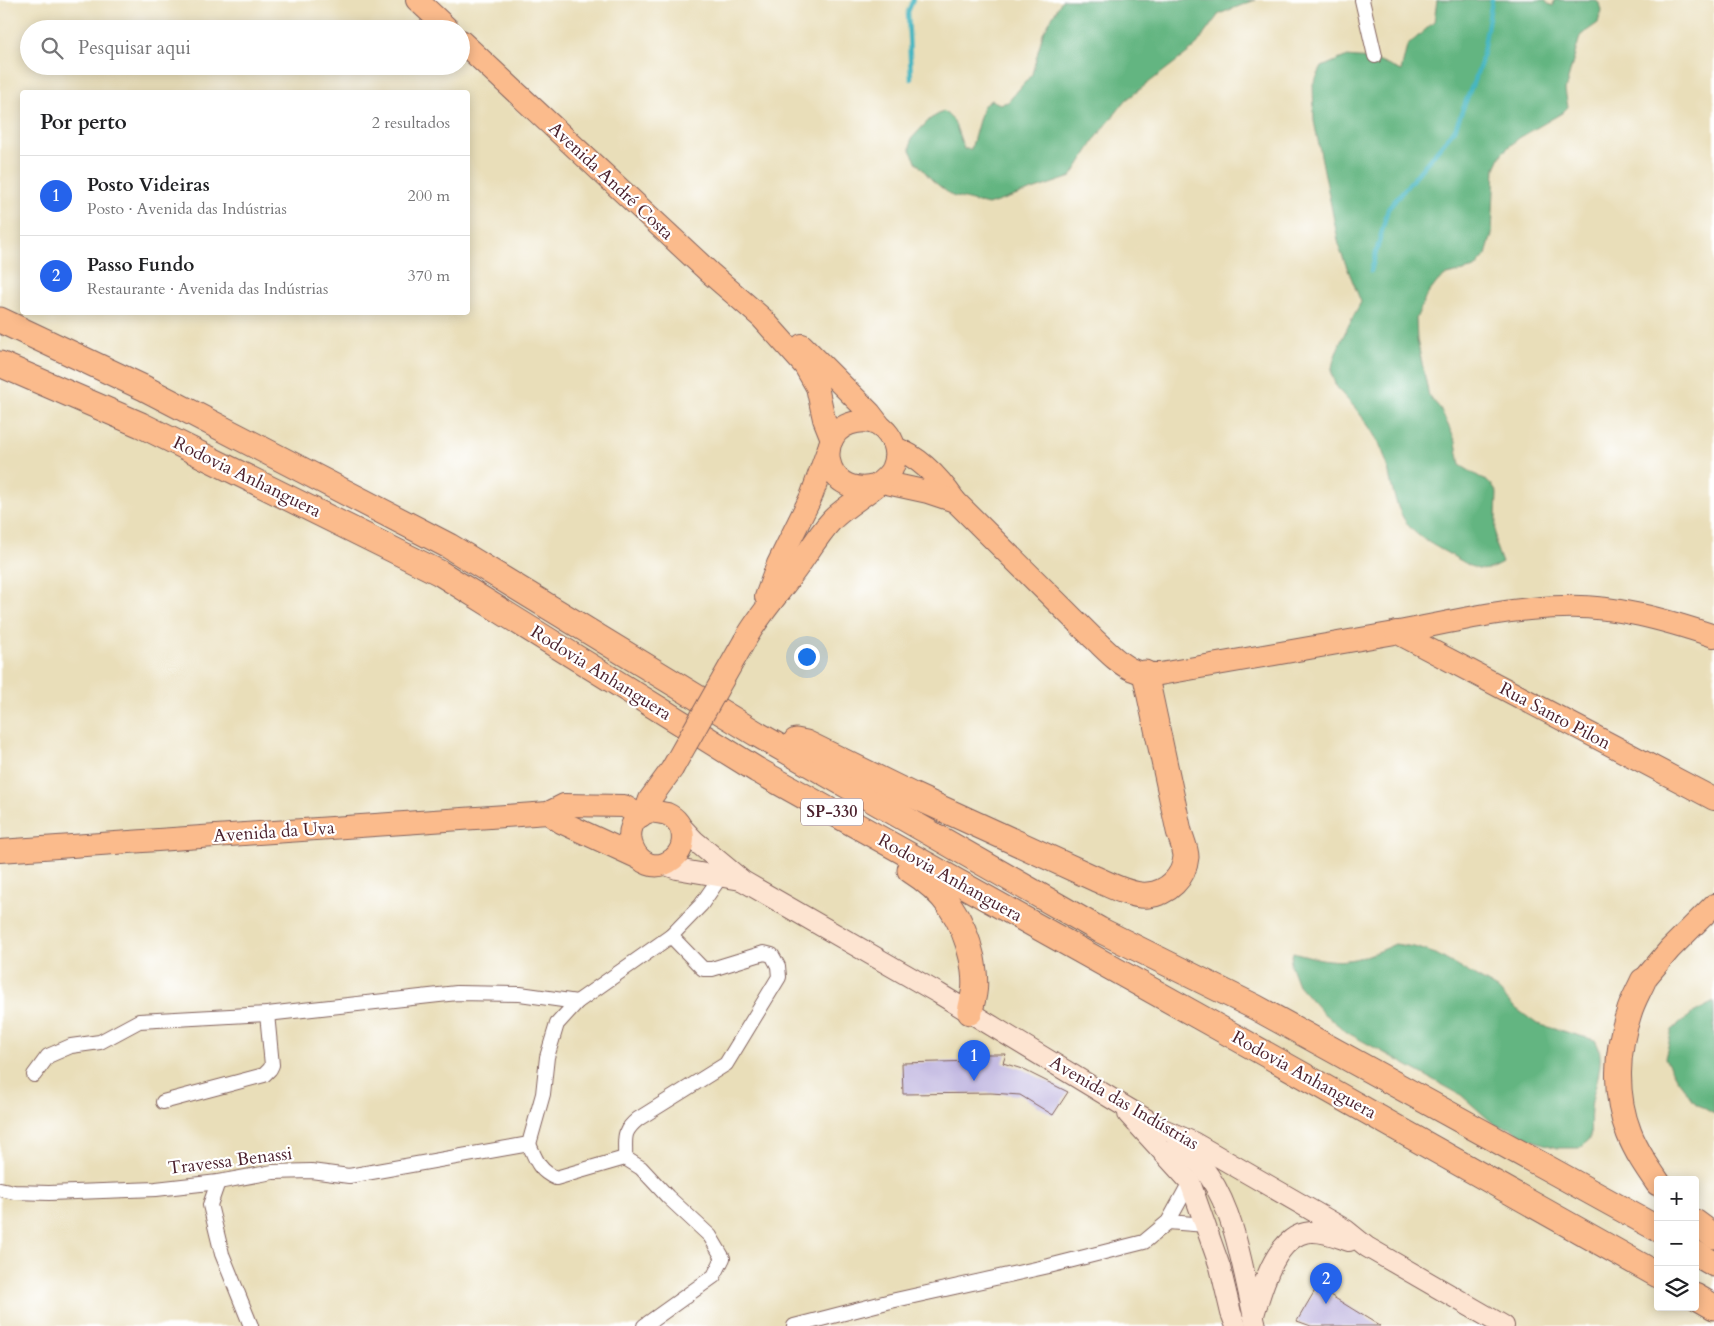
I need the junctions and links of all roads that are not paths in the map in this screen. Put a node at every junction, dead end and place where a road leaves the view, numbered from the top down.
1 (417, 0) edge
2 (1362, 0) edge
3 (438, 20) edge
4 (470, 50) edge
5 (1374, 56) dead end
6 (762, 318) junction
7 (0, 320) edge
8 (0, 364) edge
9 (880, 426) junction
10 (830, 445) junction
11 (895, 448) junction
12 (878, 484) junction
13 (955, 500) junction
14 (757, 619) junction
15 (1460, 620) junction
16 (1396, 632) junction
17 (1714, 636) edge
18 (1456, 664) junction
19 (1145, 673) junction
20 (757, 734) junction
21 (757, 770) junction
22 (671, 771) junction
23 (1714, 800) edge
24 (548, 813) junction
25 (643, 814) junction
26 (674, 820) junction
27 (0, 851) edge
28 (639, 858) junction
29 (663, 864) junction
30 (721, 876) junction
31 (743, 881) junction
32 (1714, 905) edge
33 (670, 936) junction
34 (1644, 982) joint
35 (576, 1002) junction
36 (970, 1012) junction
37 (267, 1014) junction
38 (34, 1075) dead end
39 (163, 1102) dead end
40 (1119, 1103) junction
41 (1163, 1129) junction
42 (529, 1144) junction
43 (625, 1158) junction
44 (1654, 1177) edge
45 (218, 1182) junction
46 (1190, 1182) junction
47 (0, 1189) edge
48 (1168, 1222) junction
49 (1206, 1225) junction
50 (1699, 1225) edge
51 (1654, 1227) edge
52 (1714, 1236) edge
53 (1367, 1247) junction
54 (1699, 1255) edge
55 (1241, 1260) junction
56 (1714, 1264) edge
57 (1220, 1267) junction
58 (1654, 1273) edge
59 (1699, 1298) edge
60 (1714, 1307) edge
61 (1249, 1323) edge
62 (251, 1326) edge
63 (644, 1326) edge
64 (794, 1326) edge
65 (1504, 1326) edge

1 - 3 main road
2 - 5 street
4 - 6 main road, Avenida André Costa
6 - 9 main road
6 - 10 main road
7 - 20 highway, Rodovia Anhanguera / SP-330
8 - 21 highway, Rodovia Anhanguera / SP-330
9 - 10 main road
9 - 11 main road
10 - 12 main road
10 - 14 main road
11 - 12 main road
11 - 13 main road
12 - 13 main road
12 - 14 main road
13 - 19 main road
14 - 22 main road, bridge
15 - 16 main road
15 - 17 main road
15 - 18 main road
16 - 18 main road, Rua Santo Pilon
16 - 19 main road
18 - 23 main road, Rua Santo Pilon
19 - 20 highway
20 - 51 highway, Rodovia Anhanguera / SP-330
21 - 36 highway
21 - 58 highway, Rodovia Anhanguera / SP-330
22 - 25 main road
22 - 26 main road
24 - 25 main road, Avenida da Uva
24 - 27 main road, Avenida da Uva
24 - 28 main road
25 - 26 main road
25 - 28 main road
26 - 29 main road
26 - 31 main road, Avenida das Indústrias
28 - 29 main road
29 - 30 main road, Avenida das Indústrias
30 - 31 main road, Avenida das Indústrias
30 - 33 street
31 - 36 main road, Avenida das Indústrias
32 - 34 main road
33 - 35 street
33 - 43 street
34 - 44 highway
35 - 37 street
35 - 42 street
36 - 40 main road, Avenida das Indústrias
37 - 38 street
37 - 39 street
40 - 41 main road, Avenida das Indústrias
40 - 46 main road
41 - 53 main road, Avenida das Indústrias
41 - 55 main road
42 - 43 street
42 - 45 street, Travessa Benassi
43 - 63 street
45 - 47 street, Travessa Benassi
45 - 62 street
46 - 48 street
46 - 49 main road
48 - 49 street
48 - 64 street
49 - 57 main road
50 - 52 highway
53 - 61 main road
53 - 65 main road, Avenida das Indústrias
54 - 56 highway
55 - 57 main road
55 - 61 main road
57 - 61 main road
59 - 60 highway

